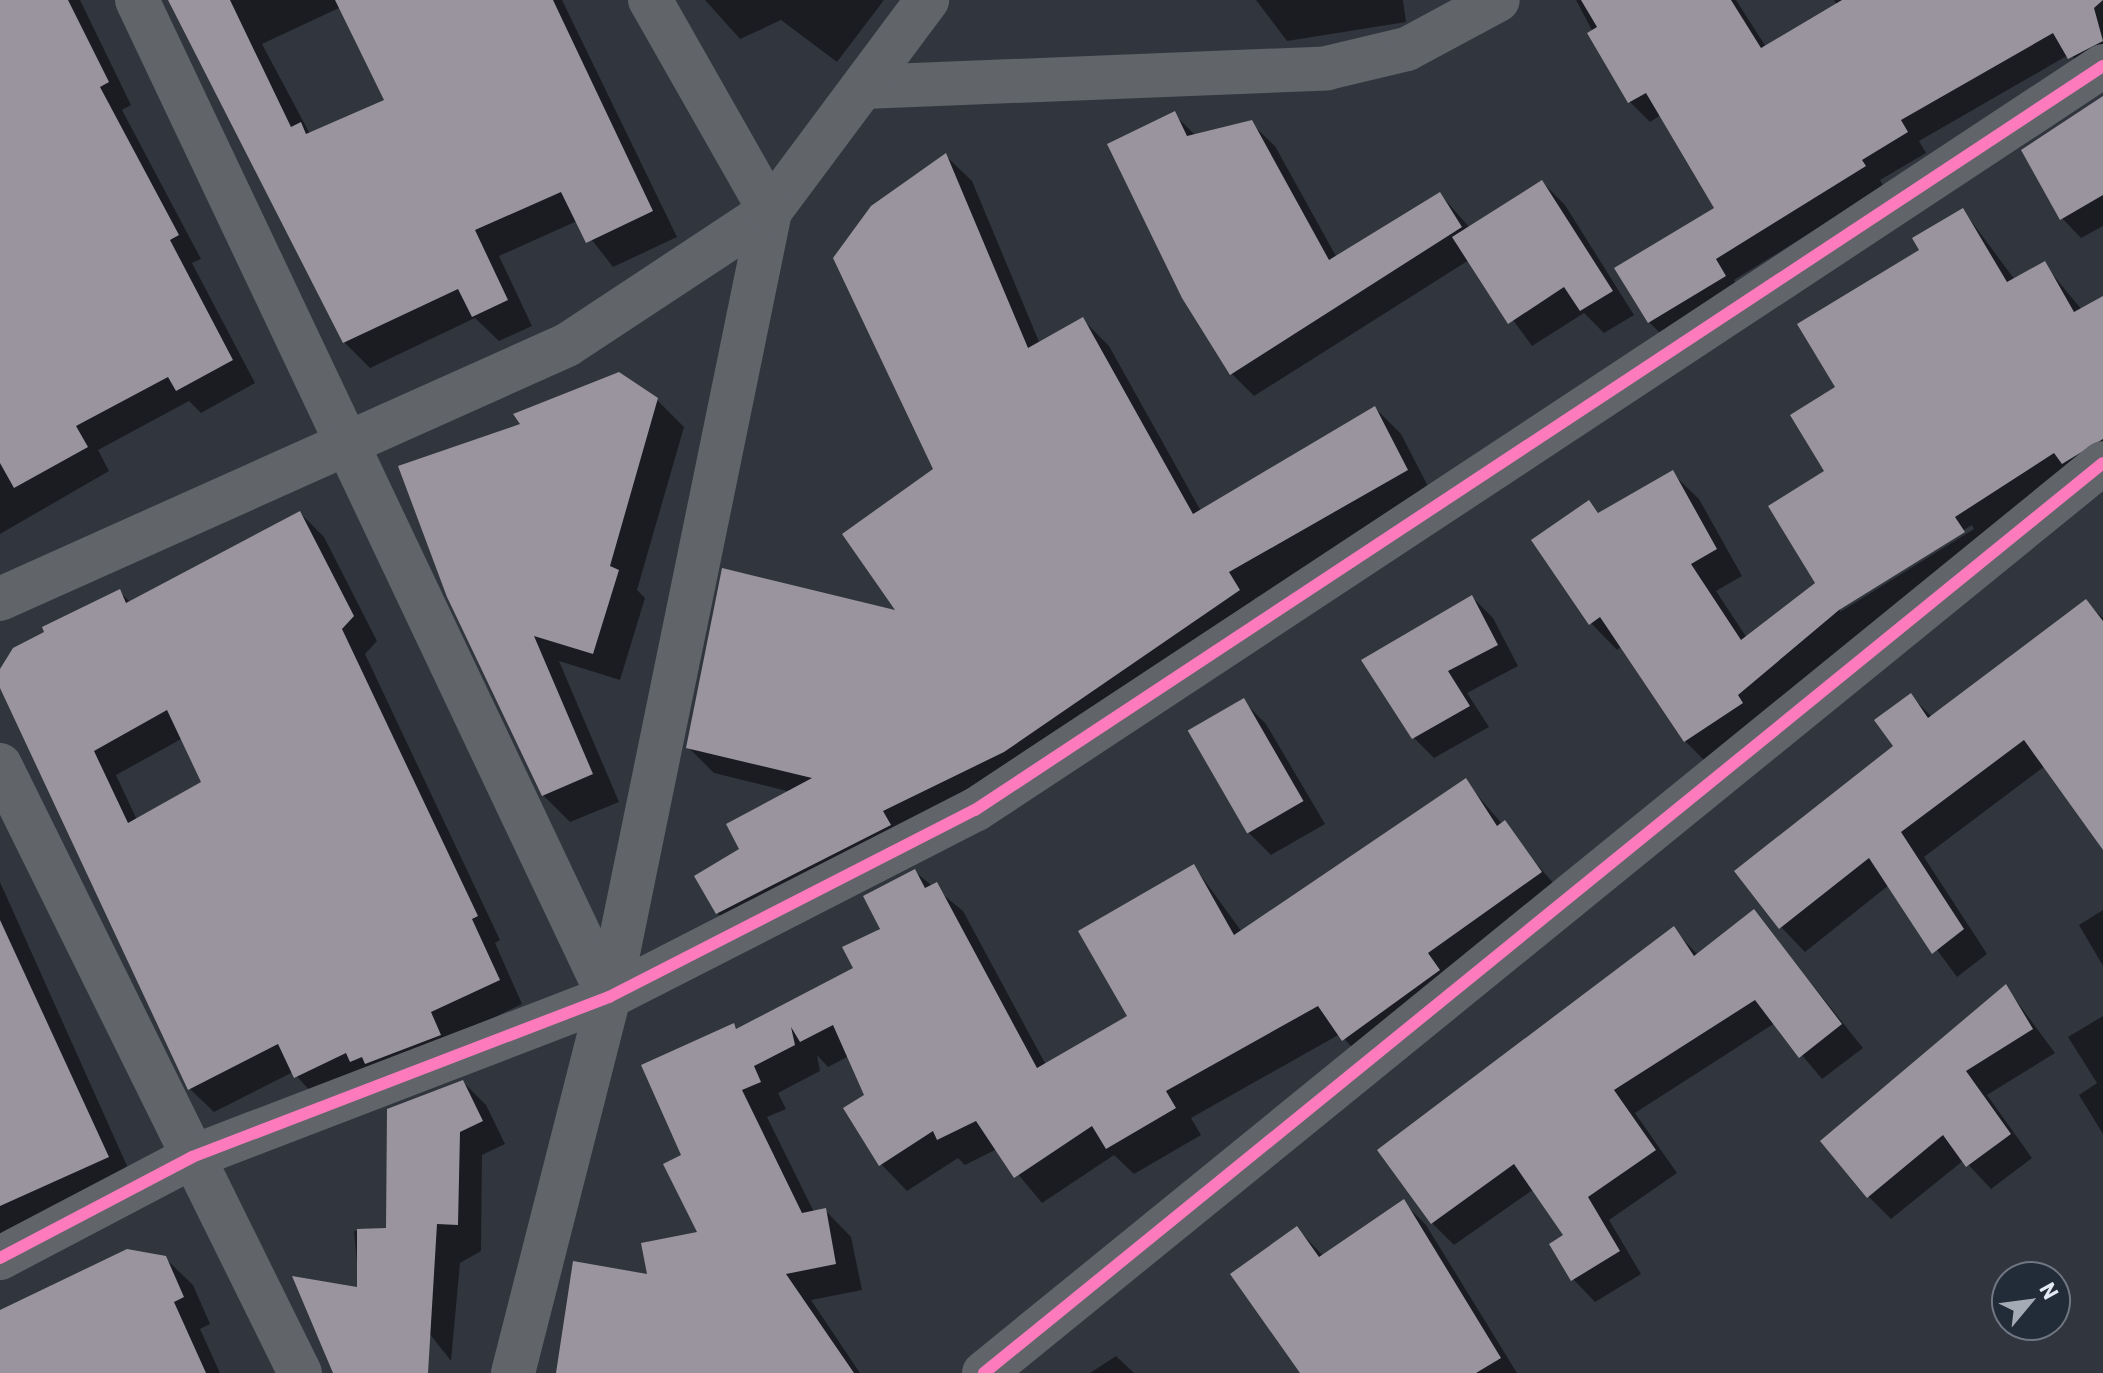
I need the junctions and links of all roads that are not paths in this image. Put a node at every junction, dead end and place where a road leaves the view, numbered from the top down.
1 (137, 0) edge
2 (650, 0) edge
3 (927, 0) edge
4 (1498, 0) edge
5 (2103, 66) edge
6 (864, 87) junction
7 (770, 211) junction
8 (343, 445) junction
9 (2103, 463) edge
10 (0, 599) edge
11 (0, 765) edge
12 (609, 997) junction
13 (192, 1157) junction
14 (0, 1258) edge
15 (300, 1373) edge
16 (513, 1373) edge
17 (984, 1373) edge

1 - 8 street
2 - 7 street
3 - 6 street
4 - 6 street
5 - 12 street
6 - 7 street
7 - 8 street
7 - 12 street
8 - 10 street
8 - 12 street
9 - 17 street
11 - 13 street
12 - 13 street
12 - 16 street
13 - 14 street
13 - 15 street

